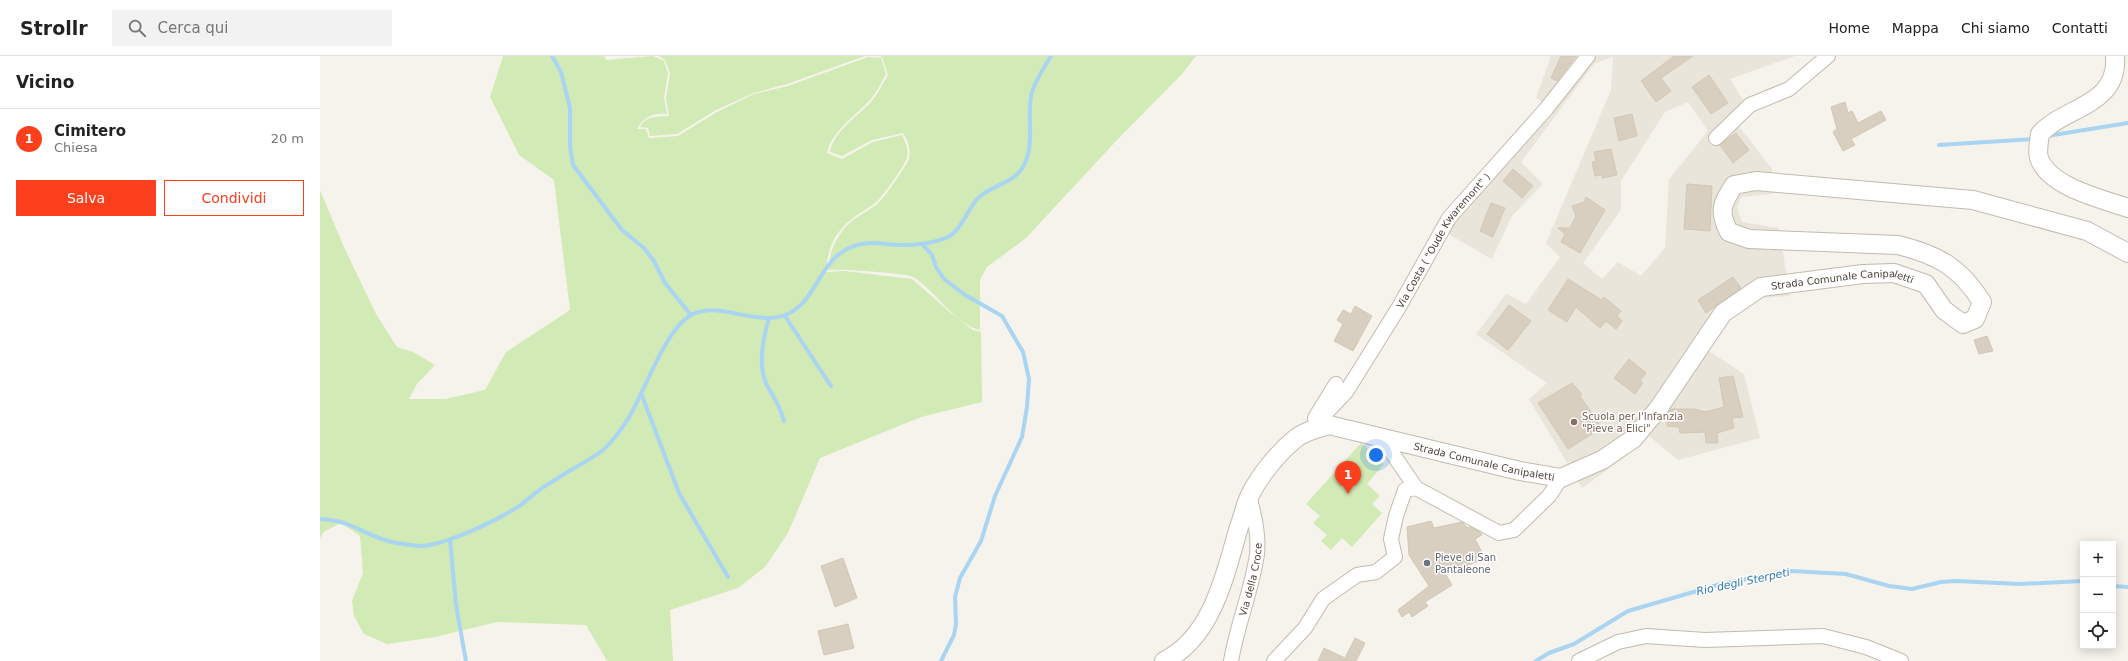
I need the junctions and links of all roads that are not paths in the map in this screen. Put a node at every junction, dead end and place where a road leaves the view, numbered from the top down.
1 (1588, 56) edge
2 (1828, 56) edge
3 (2115, 56) edge
4 (1716, 138) dead end
5 (2128, 208) edge
6 (2128, 253) edge
7 (1336, 384) dead end
8 (1309, 431) junction
9 (1382, 438) junction
10 (1561, 478) junction
11 (1416, 488) junction
12 (1249, 496) junction
13 (1164, 661) edge
14 (1231, 661) edge
15 (1274, 661) edge
16 (1579, 661) edge
17 (1901, 661) edge

1 - 8 street, Via Costa ( "Oude Kwaremont" )
2 - 4 street
3 - 5 street
6 - 10 street, Strada Comunale Canipaletti
7 - 8 street
8 - 9 street, Strada Comunale Canipaletti
8 - 12 street, Strada Comunale Canipaletti
9 - 10 street, Strada Comunale Canipaletti
9 - 11 street
10 - 11 street
11 - 15 street
12 - 13 street, Strada Comunale Canipaletti
12 - 14 street, Via della Croce
16 - 17 street

